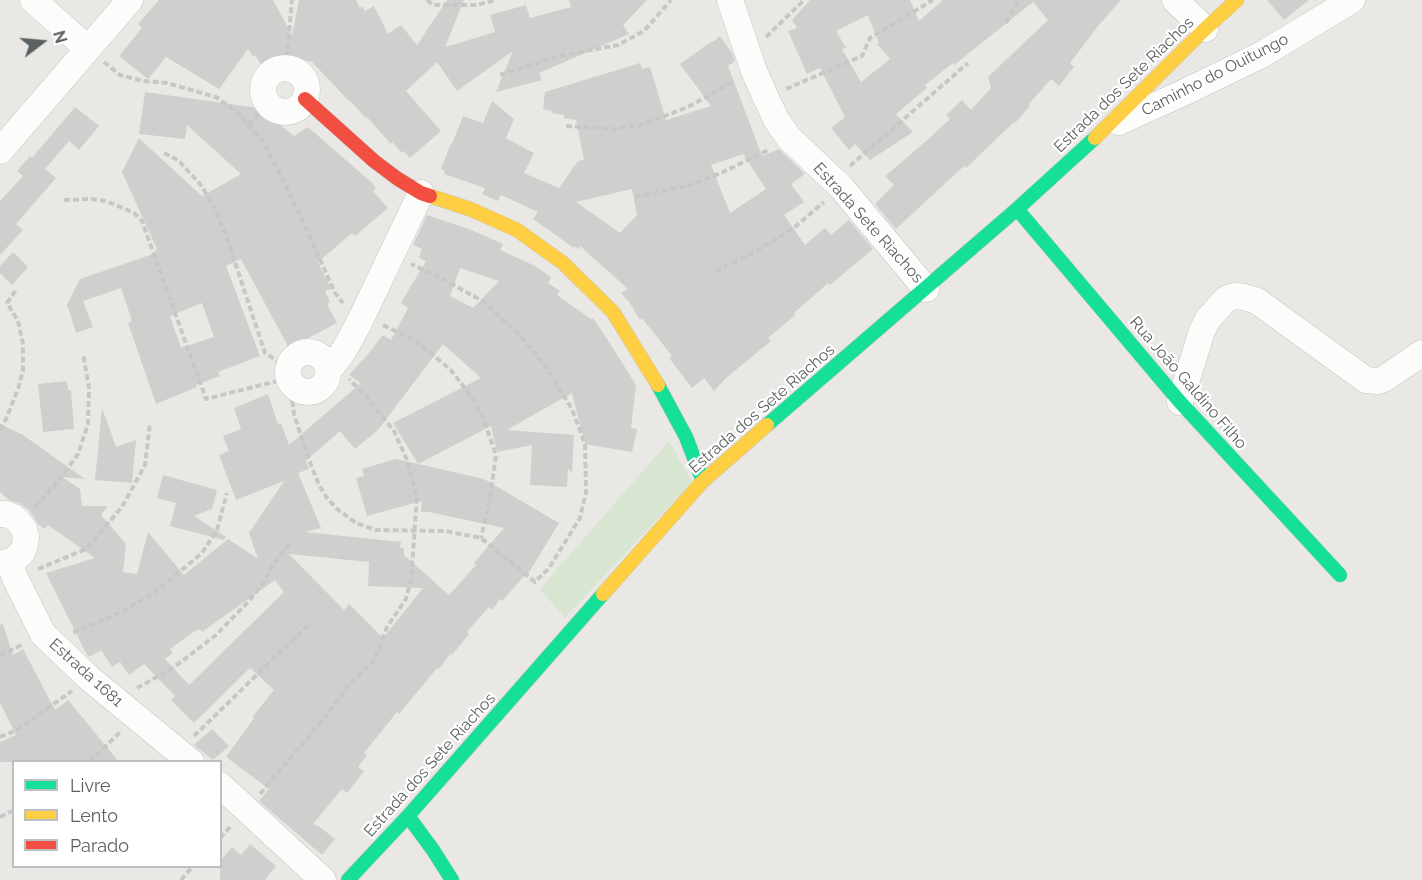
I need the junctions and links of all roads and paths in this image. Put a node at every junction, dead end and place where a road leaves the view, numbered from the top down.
1 (33, 0) edge
2 (130, 0) edge
3 (292, 0) edge
4 (427, 0) edge
5 (497, 0) edge
6 (671, 0) edge
7 (730, 0) edge
8 (804, 0) edge
9 (933, 0) edge
10 (1019, 0) edge
11 (1175, 0) edge
12 (1237, 0) edge
13 (1352, 0) edge
14 (1006, 23) dead end
15 (1205, 29) junction
16 (87, 49) junction
17 (752, 62) junction
18 (968, 63) dead end
19 (286, 67) junction
20 (500, 75) dead end
21 (766, 98) junction
22 (305, 99) junction
23 (269, 105) junction
24 (248, 125) junction
25 (566, 126) dead end
26 (1106, 128) junction
27 (789, 138) junction
28 (0, 151) edge
29 (164, 153) dead end
30 (837, 184) junction
31 (421, 193) junction
32 (635, 197) dead end
33 (63, 200) dead end
34 (1017, 209) junction
35 (391, 255) junction
36 (716, 271) dead end
37 (926, 289) junction
38 (16, 290) dead end
39 (363, 316) junction
40 (1422, 353) edge
41 (83, 354) dead end
42 (330, 365) junction
43 (289, 377) junction
44 (1180, 402) junction
45 (150, 423) dead end
46 (0, 430) edge
47 (703, 481) junction
48 (227, 493) dead end
49 (10, 518) edge
50 (415, 530) junction
51 (481, 538) junction
52 (290, 543) dead end
53 (8, 568) edge
54 (1340, 575) dead end
55 (308, 625) dead end
56 (43, 634) junction
57 (89, 678) junction
58 (116, 701) junction
59 (135, 717) junction
60 (0, 736) edge
61 (184, 757) edge
62 (92, 760) edge
63 (222, 788) edge
64 (247, 810) junction
65 (408, 816) junction
66 (192, 868) edge
67 (181, 880) edge
68 (323, 880) edge
69 (348, 880) edge
70 (452, 880) edge

1 - 16 street
2 - 16 street
3 - 19 path
4 - 5 path
6 - 20 path
7 - 17 street, Estrada Sete Riachos
8 - 17 path
9 - 21 path
10 - 14 path
11 - 15 street
12 - 15 street, Estrada dos Sete Riachos
13 - 26 street, Caminho do Ouitungo
15 - 26 street, Estrada dos Sete Riachos
16 - 24 path
16 - 28 street
17 - 21 street, Estrada Sete Riachos
17 - 25 path
18 - 30 path
19 - 22 street
19 - 23 street
21 - 27 street, Estrada Sete Riachos
22 - 23 street
22 - 31 street
23 - 24 path
24 - 39 path
26 - 34 street, Estrada dos Sete Riachos
27 - 30 street, Estrada Sete Riachos
27 - 32 path
29 - 43 path
30 - 36 path
30 - 37 street, Estrada Sete Riachos
31 - 35 street
31 - 47 street
33 - 43 path
34 - 37 street, Estrada dos Sete Riachos
34 - 44 street, Rua João Galdino Filho
35 - 39 street
35 - 51 path
37 - 47 street, Estrada dos Sete Riachos
38 - 46 path
39 - 42 street
39 - 51 path
40 - 44 street
41 - 49 path
42 - 43 street
42 - 50 path
43 - 50 path
44 - 54 street, Rua João Galdino Filho
45 - 53 path
47 - 65 street, Estrada dos Sete Riachos
48 - 56 path
49 - 53 street
50 - 51 path
50 - 64 path
52 - 58 path
53 - 56 street, Estrada 1681
55 - 61 path
56 - 57 street, Estrada 1681
57 - 58 street, Estrada 1681
57 - 60 path
58 - 59 street, Estrada 1681
59 - 61 street, Estrada 1681
59 - 62 path
63 - 64 street
64 - 68 street
65 - 69 street, Estrada dos Sete Riachos
65 - 70 street
66 - 67 path

